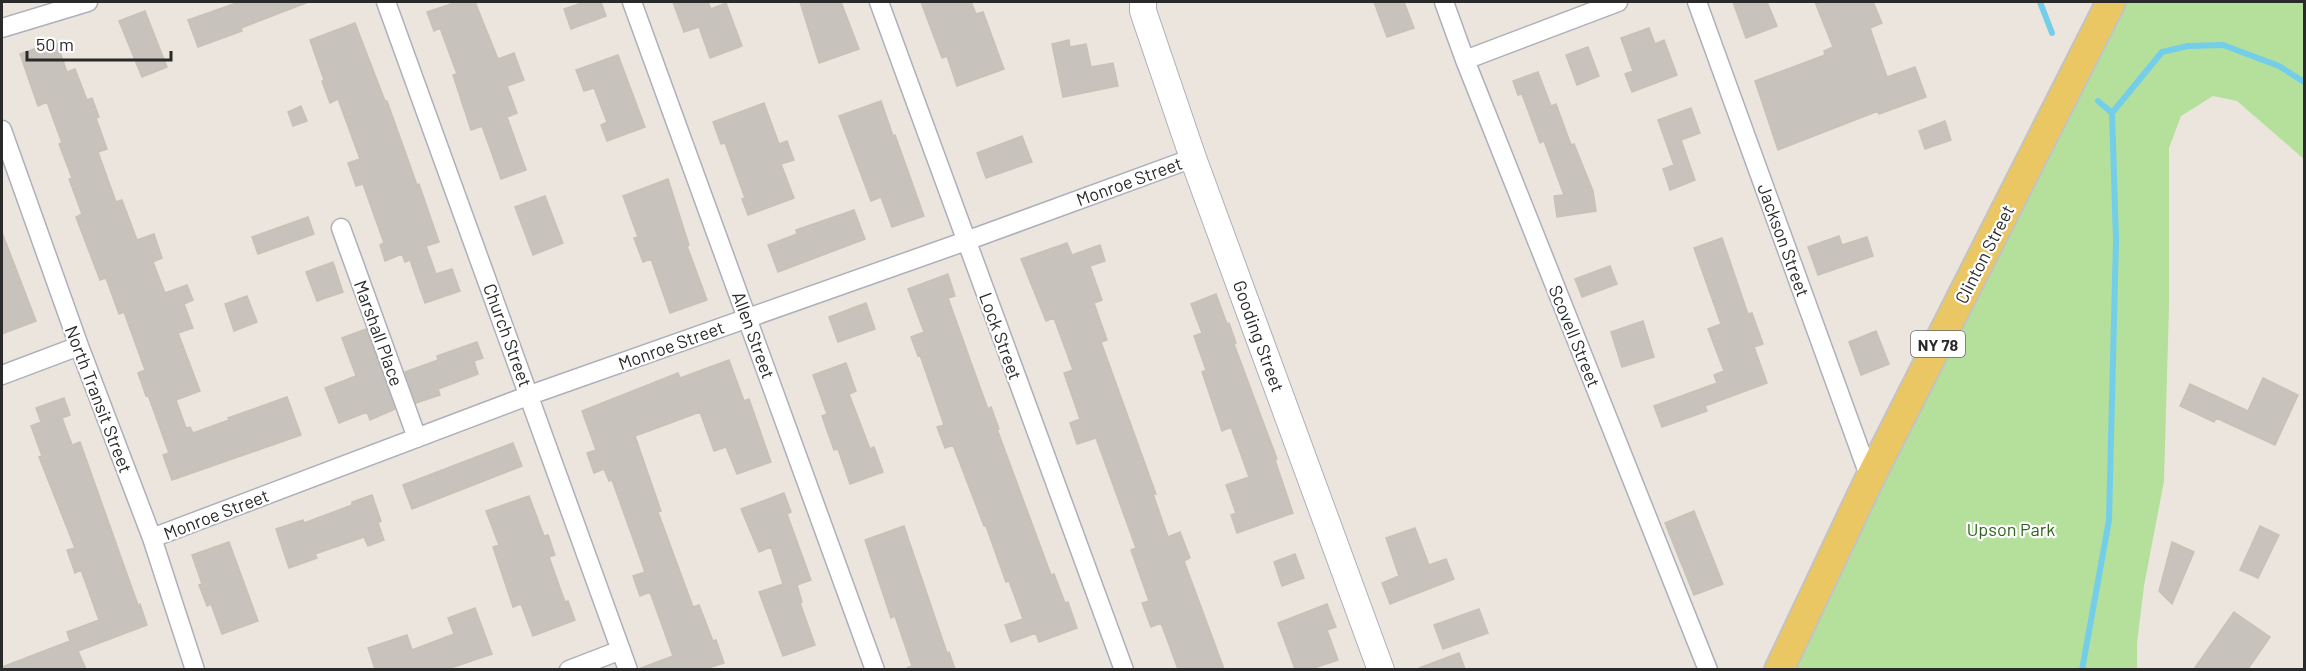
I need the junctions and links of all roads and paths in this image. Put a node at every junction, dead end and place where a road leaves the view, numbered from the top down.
1 (88, 2) edge
2 (386, 2) edge
3 (632, 2) edge
4 (879, 2) edge
5 (1143, 2) edge
6 (1444, 2) edge
7 (1618, 2) edge
8 (1697, 2) edge
9 (2111, 2) edge
10 (2, 28) edge
11 (1465, 60) junction
12 (2, 130) edge
13 (1193, 158) junction
14 (340, 228) dead end
15 (966, 242) junction
16 (748, 317) junction
17 (79, 346) junction
18 (2, 375) edge
19 (530, 396) junction
20 (417, 438) junction
21 (1870, 477) junction
22 (152, 538) junction
23 (621, 650) junction
24 (195, 669) edge
25 (569, 669) edge
26 (628, 669) edge
27 (875, 669) edge
28 (1124, 669) edge
29 (1381, 669) edge
30 (1708, 669) edge
31 (1779, 669) edge

1 - 10 street
2 - 19 street, Church Street
3 - 16 street, Allen Street
4 - 15 street, Lock Street
5 - 13 street, Gooding Street
6 - 11 street, Scovell Street
7 - 11 street
8 - 21 street, Jackson Street
9 - 21 main road, Clinton Street / NY 78
11 - 30 street, Scovell Street
12 - 17 street, North Transit Street
13 - 15 street, Monroe Street
13 - 29 street, Gooding Street
14 - 20 street, Marshall Place
15 - 16 street, Monroe Street
15 - 28 street, Lock Street
16 - 19 street, Monroe Street
16 - 27 street, Allen Street
17 - 18 street
17 - 22 street, North Transit Street
19 - 20 street, Monroe Street
19 - 23 street, Church Street
20 - 22 street, Monroe Street
21 - 31 main road, Clinton Street / NY 78
22 - 24 street, North Transit Street
23 - 25 street
23 - 26 street, Church Street

